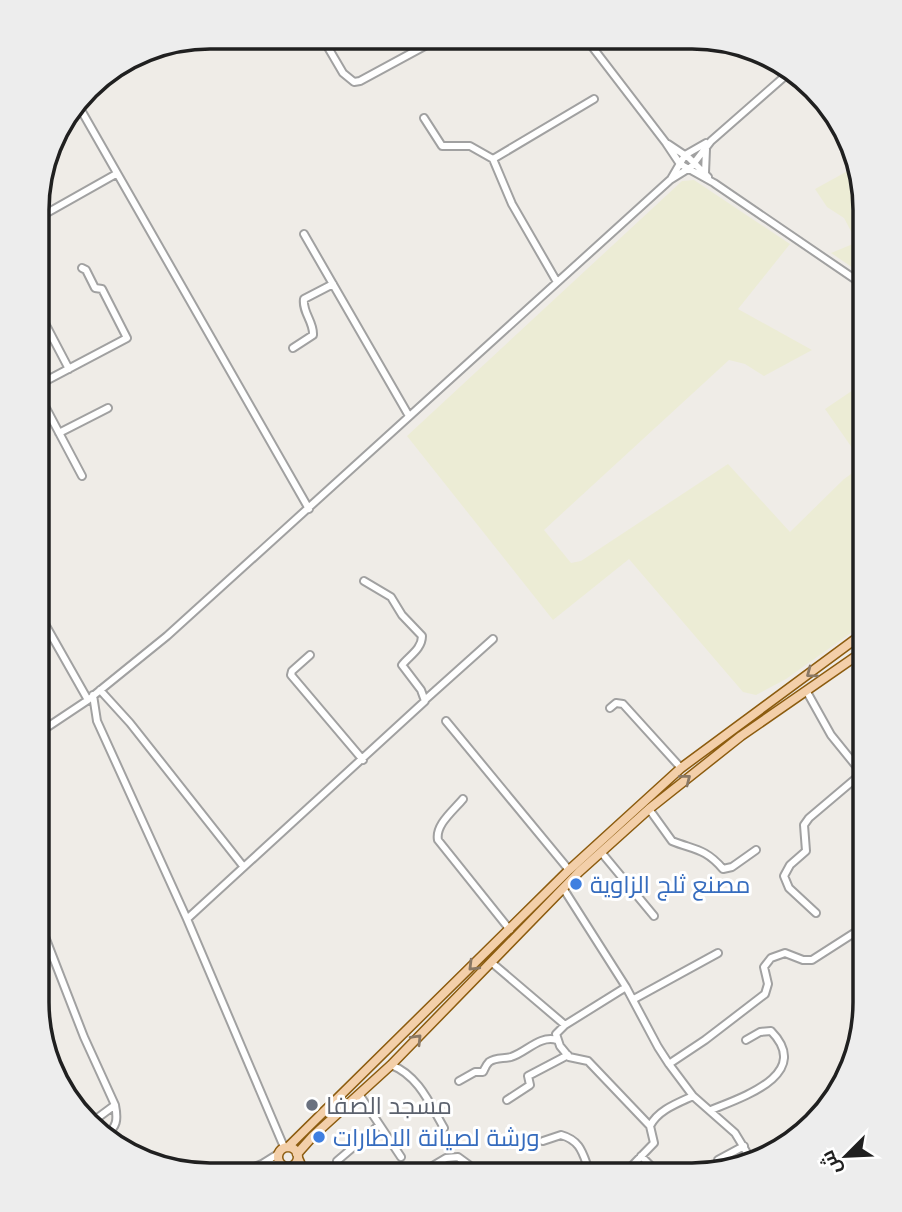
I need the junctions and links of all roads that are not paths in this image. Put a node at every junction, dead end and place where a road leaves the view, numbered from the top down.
1 (329, 49) edge
2 (419, 49) edge
3 (594, 49) edge
4 (784, 77) edge
5 (594, 99) dead end
6 (82, 112) edge
7 (424, 118) dead end
8 (666, 143) junction
9 (709, 143) junction
10 (685, 155) junction
11 (493, 159) junction
12 (694, 163) junction
13 (680, 164) junction
14 (688, 169) junction
15 (116, 174) junction
16 (708, 177) junction
17 (670, 180) junction
18 (714, 183) junction
19 (49, 212) edge
20 (304, 234) dead end
21 (82, 268) dead end
22 (853, 278) edge
23 (557, 282) junction
24 (333, 284) junction
25 (49, 331) edge
26 (293, 348) dead end
27 (69, 369) junction
28 (49, 380) edge
29 (108, 408) dead end
30 (49, 414) edge
31 (409, 416) junction
32 (59, 433) junction
33 (82, 476) dead end
34 (309, 509) junction
35 (364, 581) dead end
36 (49, 630) edge
37 (493, 639) dead end
38 (853, 641) edge
39 (310, 655) dead end
40 (853, 659) edge
41 (100, 690) junction
42 (807, 692) junction
43 (91, 698) junction
44 (426, 699) junction
45 (610, 708) dead end
46 (446, 720) dead end
47 (49, 726) edge
48 (363, 760) junction
49 (853, 763) edge
50 (681, 768) junction
51 (853, 784) edge
52 (463, 799) dead end
53 (649, 808) junction
54 (756, 850) dead end
55 (601, 852) junction
56 (243, 866) junction
57 (569, 870) junction
58 (563, 888) junction
59 (816, 913) dead end
60 (654, 916) dead end
61 (187, 919) junction
62 (510, 930) junction
63 (853, 934) edge
64 (49, 947) edge
65 (718, 953) dead end
66 (491, 962) junction
67 (626, 986) junction
68 (634, 999) junction
69 (565, 1025) junction
70 (557, 1040) junction
71 (746, 1040) dead end
72 (568, 1055) junction
73 (669, 1064) junction
74 (391, 1065) junction
75 (459, 1081) dead end
76 (359, 1094) junction
77 (693, 1096) junction
78 (507, 1100) dead end
79 (115, 1105) junction
80 (711, 1110) junction
81 (98, 1118) edge
82 (379, 1126) junction
83 (650, 1126) junction
84 (444, 1128) dead end
85 (111, 1129) edge
86 (543, 1141) dead end
87 (744, 1146) junction
88 (284, 1149) junction
89 (747, 1153) edge
90 (298, 1156) junction
91 (641, 1156) junction
92 (401, 1157) dead end
93 (337, 1161) dead end
94 (718, 1161) edge
95 (263, 1163) edge
96 (287, 1163) edge
97 (296, 1163) edge
98 (301, 1163) edge
99 (438, 1163) edge
100 (465, 1163) edge
101 (587, 1163) edge
102 (637, 1163) edge
103 (648, 1163) edge

1 - 2 street
3 - 8 street
4 - 9 street
5 - 11 street
6 - 15 street
7 - 11 street
8 - 10 street
8 - 13 street
9 - 10 street
9 - 12 street
9 - 16 street
10 - 12 street
10 - 13 street
11 - 23 street
12 - 14 street
12 - 16 street
13 - 14 street
13 - 17 street
14 - 17 street
14 - 18 street
15 - 19 street
15 - 34 street
16 - 18 street
17 - 23 street
18 - 22 street
20 - 24 street
21 - 27 street
23 - 31 street
24 - 26 street
24 - 31 street
25 - 27 street
27 - 28 street
29 - 32 street
30 - 32 street
31 - 34 street
32 - 33 street
34 - 41 street
35 - 44 street
36 - 43 street
37 - 44 street
38 -> 50 main road
39 - 48 street
40 - 42 main road
41 - 43 street
41 - 56 street
42 - 49 street
53 -> 42 main road
43 - 47 street
43 - 61 street
44 - 48 street
45 - 50 street
46 - 57 street
48 - 56 street
50 - 57 main road
51 - 59 street
52 - 62 street
53 - 54 street
53 - 55 main road
55 - 58 main road
55 - 60 street
56 - 61 street
57 - 62 main road
58 - 66 main road
58 - 67 street
61 - 88 street
62 -> 88 main road
63 - 73 street
64 - 79 street
65 - 68 street
66 - 69 street
74 -> 66 main road
67 - 68 street
67 - 69 street
68 - 73 street
69 - 70 street
70 - 72 street
70 - 75 street
71 - 80 street
72 - 78 street
72 - 83 street
73 - 77 street
74 - 76 main road
74 - 84 street
76 - 82 street
76 - 90 main road
77 - 80 street
77 - 83 street
79 - 81 street
79 - 85 street
80 - 87 street
82 - 92 street
82 - 93 street
83 - 91 street
86 - 101 street
87 - 89 street
87 - 94 street
88 - 90 main road
88 - 95 street
88 - 96 main road
90 - 97 main road
90 - 98 main road
91 - 102 street
91 - 103 street
99 - 100 street

